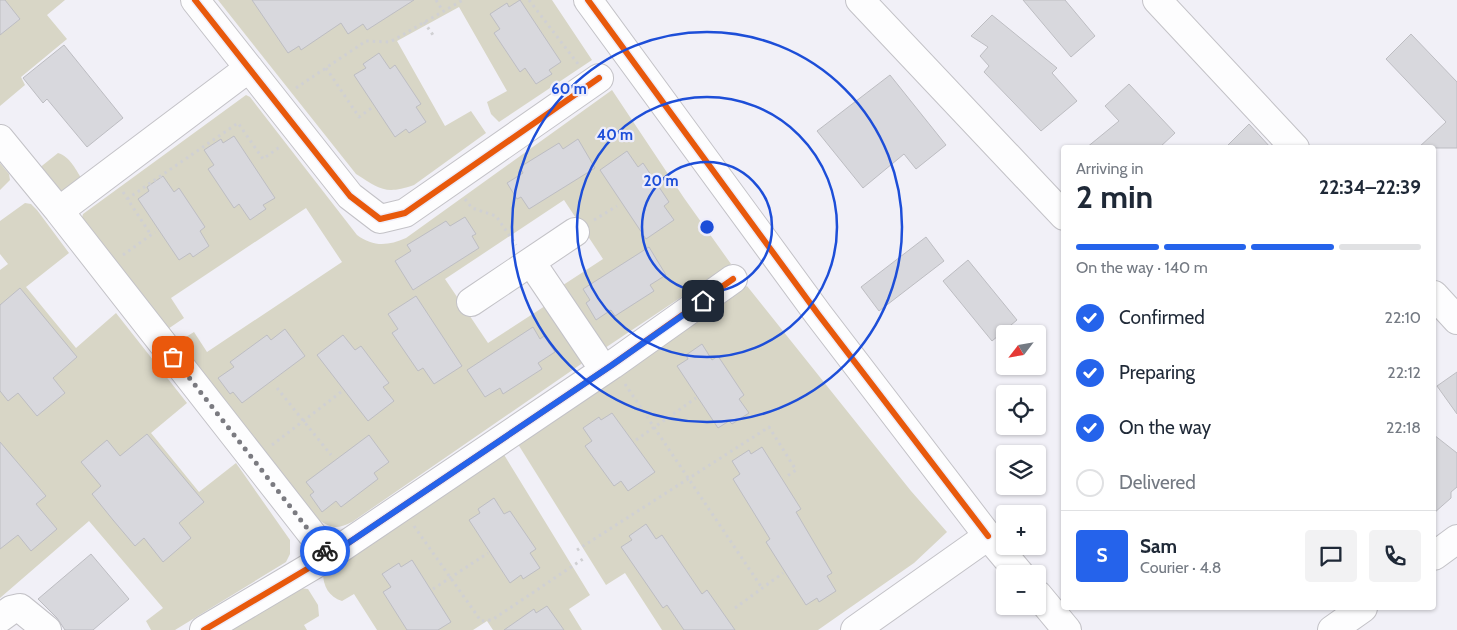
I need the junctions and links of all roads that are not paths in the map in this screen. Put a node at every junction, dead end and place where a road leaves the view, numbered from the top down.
1 (196, 0) edge
2 (588, 0) edge
3 (860, 0) edge
4 (1157, 0) edge
5 (249, 68) junction
6 (595, 80) road end
7 (0, 139) edge
8 (1292, 145) edge
9 (59, 211) junction
10 (1061, 213) edge
11 (575, 232) dead end
12 (530, 263) junction
13 (733, 279) dead end
14 (1436, 297) edge
15 (472, 302) dead end
16 (1457, 320) edge
17 (608, 368) junction
18 (988, 536) junction
19 (1457, 539) edge
20 (1436, 555) edge
21 (329, 556) junction
22 (1012, 565) edge
23 (1046, 605) edge
24 (1360, 610) edge
25 (0, 618) edge
26 (47, 630) edge
27 (204, 630) edge
28 (855, 630) edge
29 (1067, 630) edge
30 (1332, 630) edge

1 - 5 street
2 - 18 street
3 - 10 street
4 - 8 street
5 - 6 street
5 - 9 street
7 - 9 street
9 - 21 street
11 - 12 street
12 - 15 street
12 - 17 street
13 - 17 street
14 - 16 street
17 - 21 street
18 - 22 street
18 - 28 street
19 - 20 street
21 - 27 street
23 - 29 street
24 - 30 street
25 - 26 street

